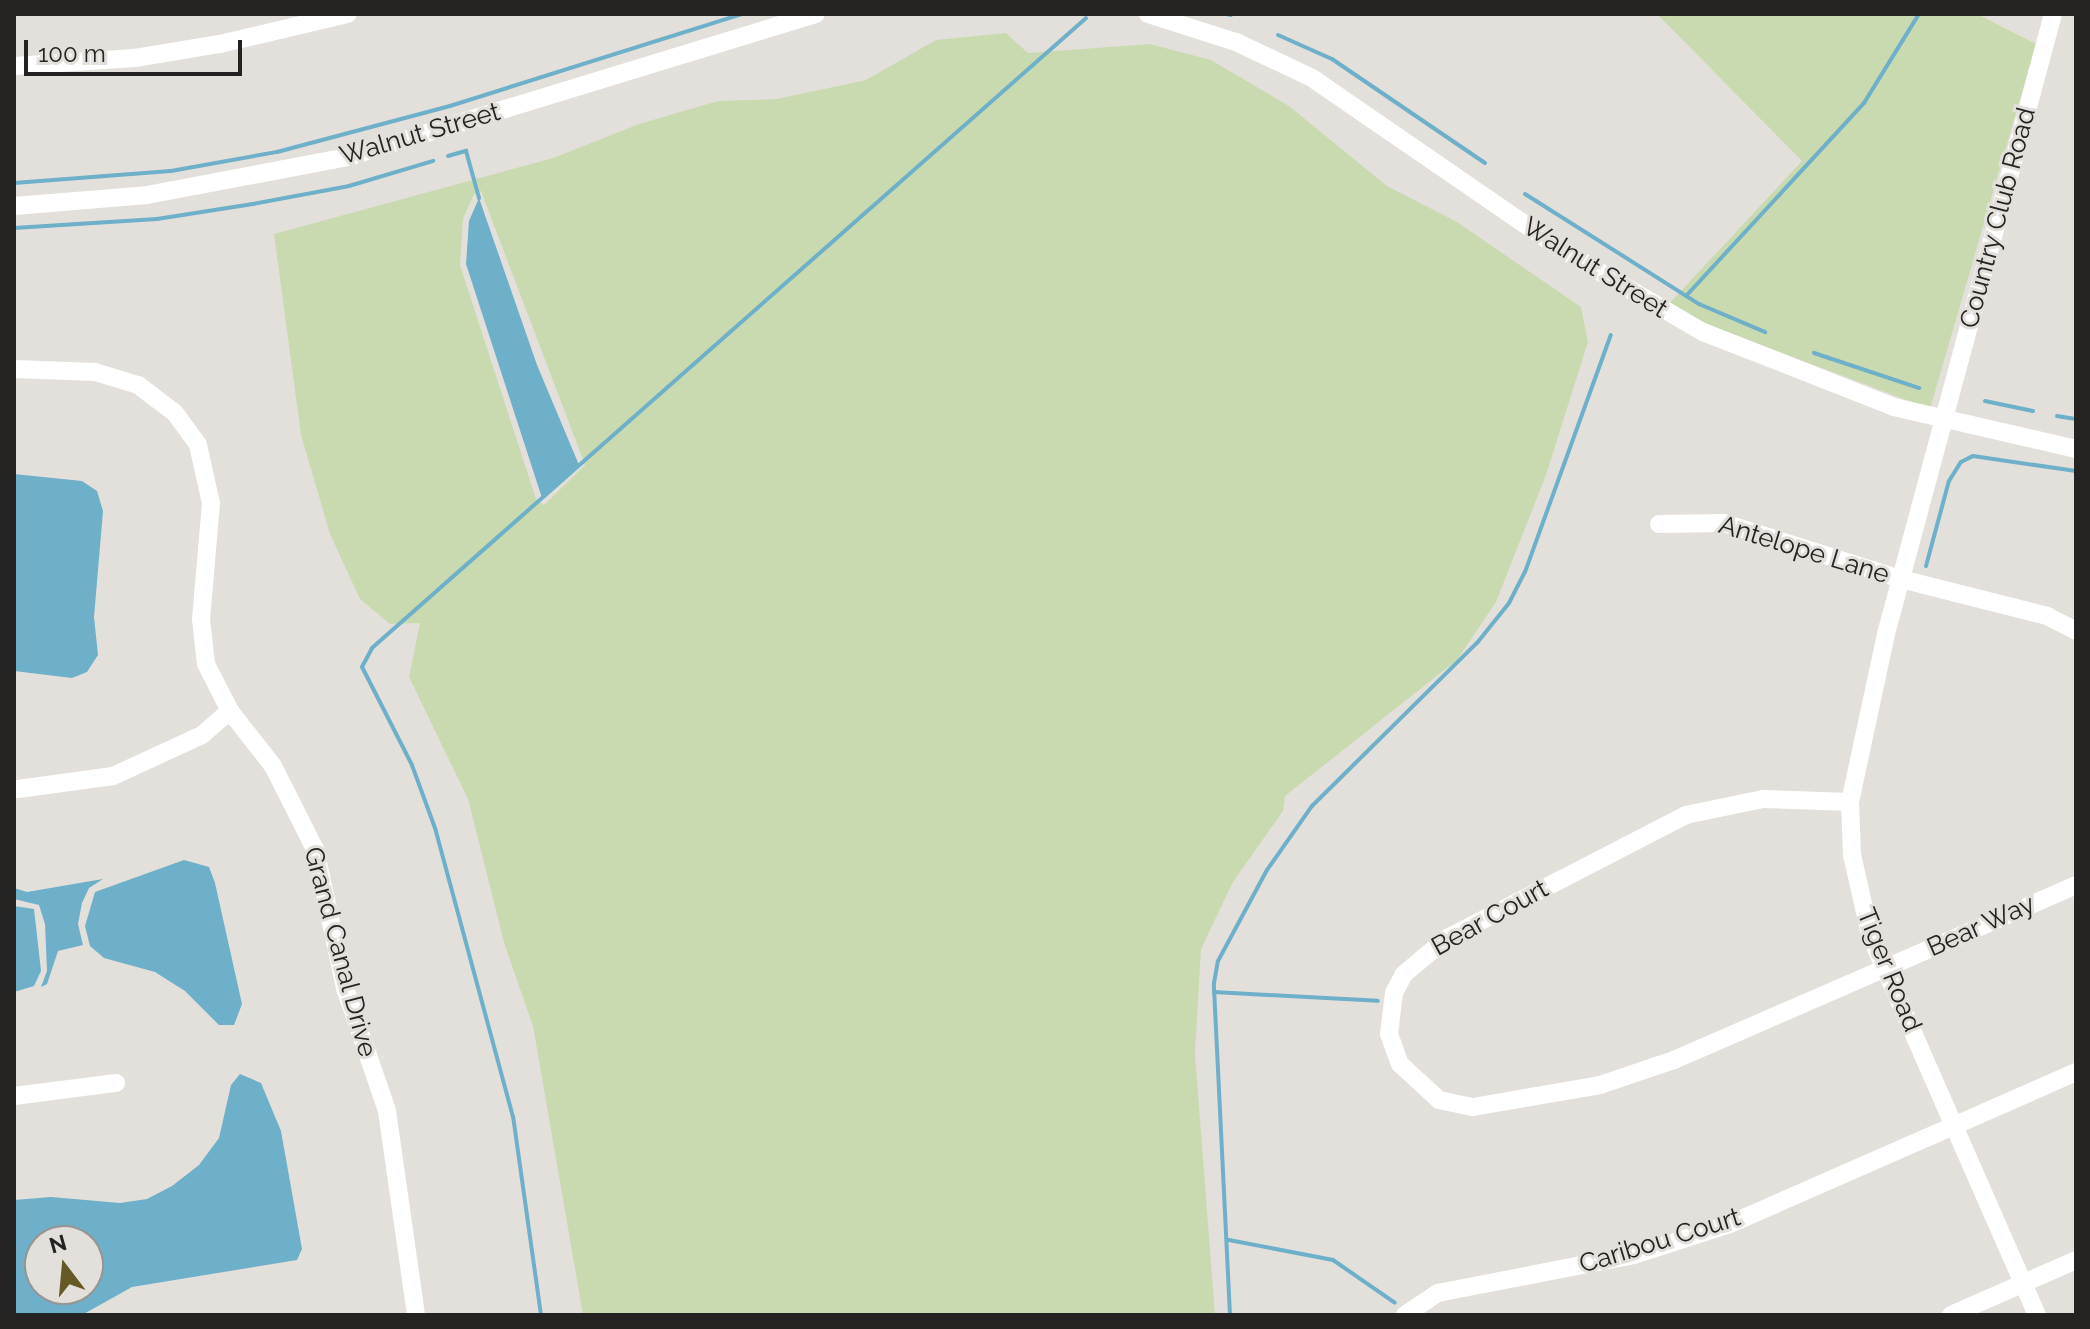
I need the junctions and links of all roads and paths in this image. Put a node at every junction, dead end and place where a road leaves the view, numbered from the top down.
1 (348, 14) edge
2 (816, 14) edge
3 (1148, 14) edge
4 (2053, 14) edge
5 (14, 66) edge
6 (14, 206) edge
7 (14, 369) edge
8 (1943, 421) junction
9 (2076, 449) edge
10 (1659, 524) dead end
11 (1901, 579) junction
12 (2076, 631) edge
13 (230, 711) junction
14 (18, 789) dead end
15 (1850, 802) junction
16 (2076, 885) edge
17 (1886, 969) junction
18 (2076, 1072) edge
19 (116, 1083) dead end
20 (14, 1096) edge
21 (1955, 1126) junction
22 (2076, 1260) edge
23 (2022, 1282) junction
24 (416, 1315) edge
25 (1405, 1315) edge
26 (1951, 1315) edge
27 (2037, 1315) edge

1 - 5 street
2 - 6 street, Walnut Street
3 - 8 street, Walnut Street
4 - 8 street, Country Club Road
7 - 13 street, Grand Canal Drive
8 - 9 street, Walnut Street
8 - 11 street, Tiger Road
10 - 11 street, Antelope Lane
11 - 12 street, Antelope Lane
11 - 15 street, Tiger Road
13 - 14 street
13 - 24 street, Grand Canal Drive
15 - 17 street, Tiger Road
15 - 17 street, Bear Court
16 - 17 street, Bear Way
17 - 21 street, Tiger Road
18 - 21 street, Caribou Court
19 - 20 street
21 - 23 street, Tiger Road
21 - 25 street, Caribou Court
22 - 23 street
23 - 26 street
23 - 27 street, Tiger Road

